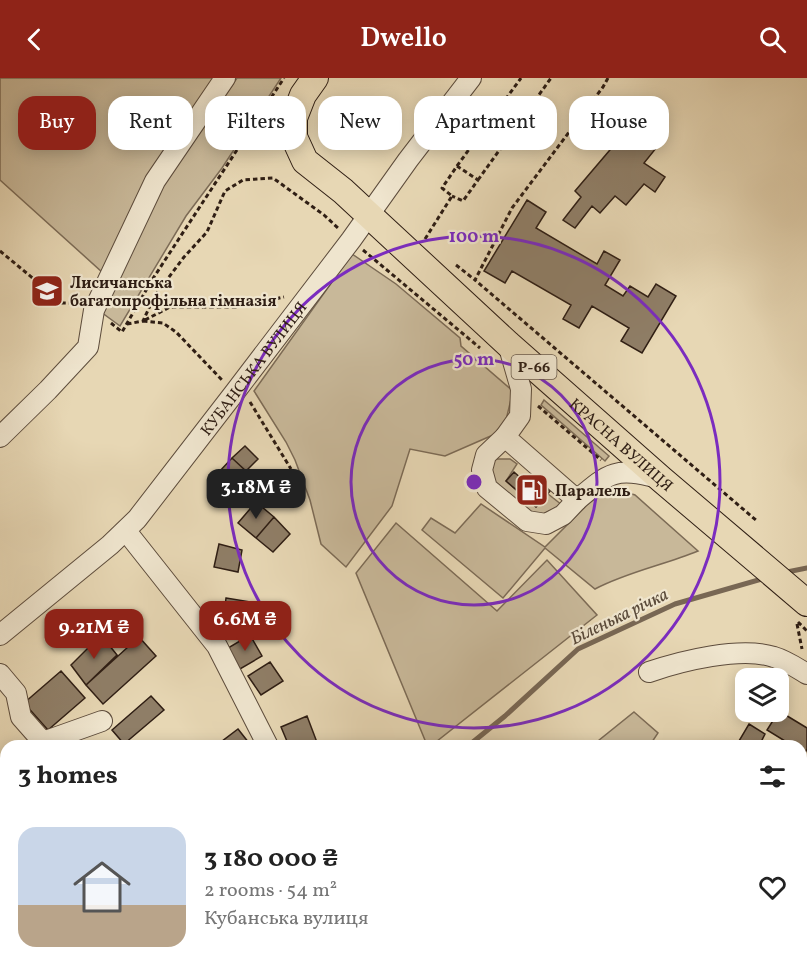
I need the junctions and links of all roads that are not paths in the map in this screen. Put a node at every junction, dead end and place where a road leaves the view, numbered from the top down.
1 (225, 78) edge
2 (315, 78) edge
3 (471, 78) edge
4 (369, 215) junction
5 (498, 349) junction
6 (0, 437) edge
7 (505, 437) junction
8 (661, 479) junction
9 (577, 500) junction
10 (126, 531) junction
11 (807, 603) edge
12 (0, 635) edge
13 (649, 672) dead end
14 (0, 674) edge
15 (807, 674) edge
16 (102, 721) dead end
17 (41, 740) edge
18 (49, 740) edge
19 (265, 740) edge

1 - 6 street
2 - 4 main road, КРАСНА ВУЛИЦЯ / Р-66
3 - 4 street, КУБАНСЬКА ВУЛИЦЯ
4 - 5 main road, КРАСНА ВУЛИЦЯ / Р-66
4 - 10 street, КУБАНСЬКА ВУЛИЦЯ
5 - 7 street
5 - 8 main road, КРАСНА ВУЛИЦЯ / Р-66
7 - 9 street
7 - 9 street
8 - 9 street
8 - 11 main road, КРАСНА ВУЛИЦЯ / Р-66
10 - 12 street, КУБАНСЬКА ВУЛИЦЯ
10 - 19 street
13 - 15 street
14 - 17 street
16 - 18 street

